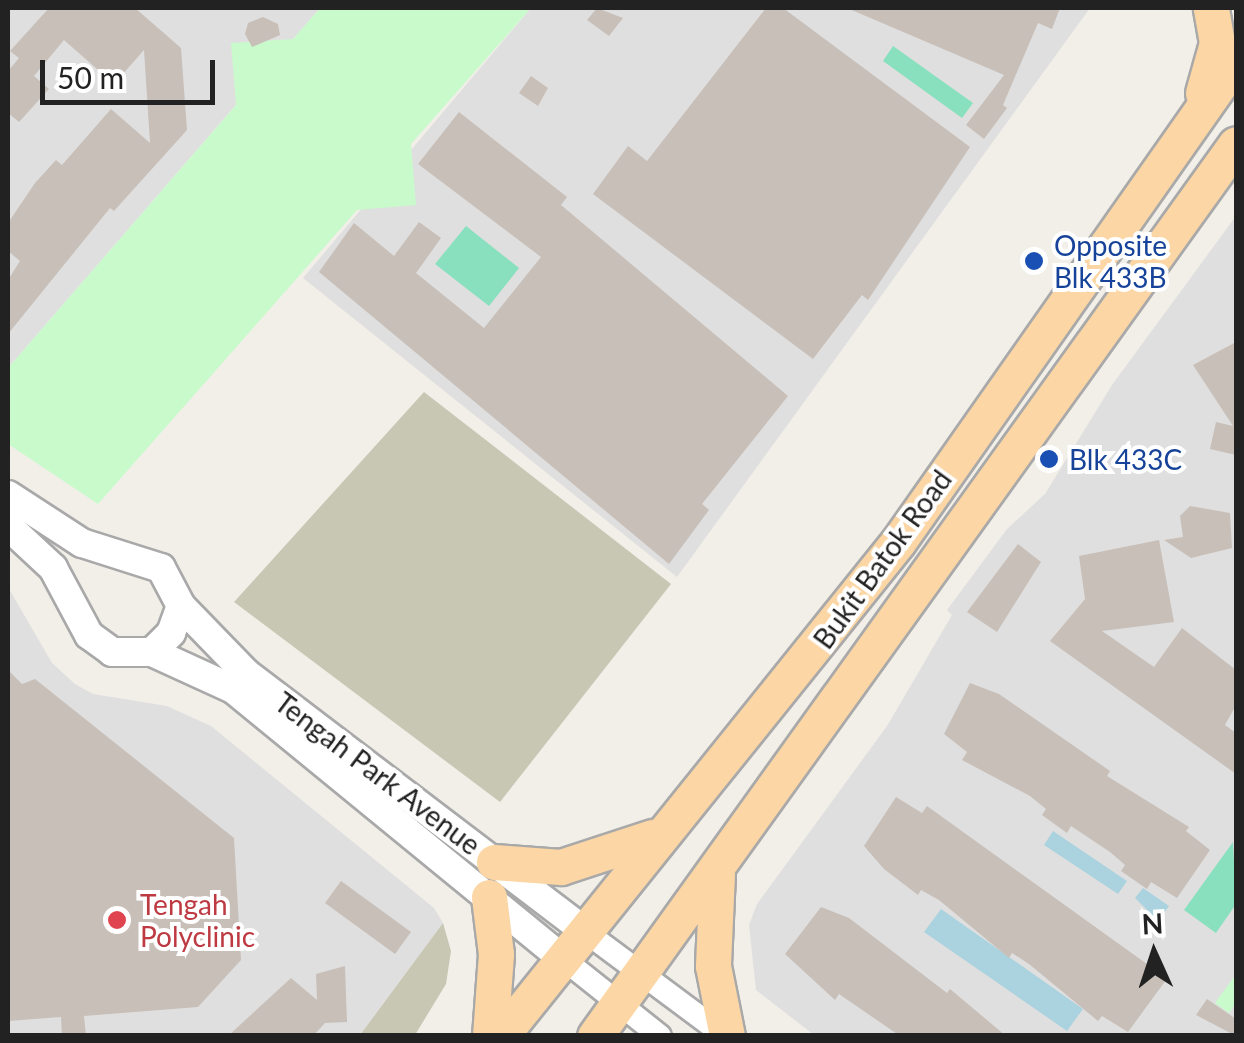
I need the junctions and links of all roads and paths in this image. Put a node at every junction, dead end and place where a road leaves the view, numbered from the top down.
1 (1210, 8) edge
2 (1236, 61) edge
3 (1192, 127) junction
4 (1236, 144) edge
5 (8, 494) edge
6 (8, 526) edge
7 (182, 606) junction
8 (152, 652) junction
9 (662, 832) junction
10 (494, 862) junction
11 (717, 872) junction
12 (488, 898) junction
13 (573, 944) junction
14 (642, 974) junction
15 (620, 1003) junction
16 (490, 1036) edge
17 (501, 1036) edge
18 (595, 1036) edge
19 (660, 1036) edge
20 (726, 1036) edge

1 - 3 main road
2 - 3 main road, Bukit Batok Road
3 - 9 main road, Bukit Batok Road
4 - 11 main road, Bukit Batok Road
5 - 7 street, Tengah Park Avenue
6 - 8 street, Tengah Park Avenue
7 - 8 street
7 - 10 street, Tengah Park Avenue
8 - 12 street, Tengah Park Avenue
9 - 10 main road
9 - 13 main road, Bukit Batok Road
10 - 13 street, Tengah Park Avenue
11 - 14 main road, Bukit Batok Road
11 - 20 main road
12 - 13 street, Tengah Park Avenue
12 - 16 main road
13 - 14 street
13 - 15 street
13 - 17 main road, Bukit Batok Road
14 - 15 main road, Bukit Batok Road
14 - 20 street
15 - 18 main road, Bukit Batok Road
15 - 19 street

